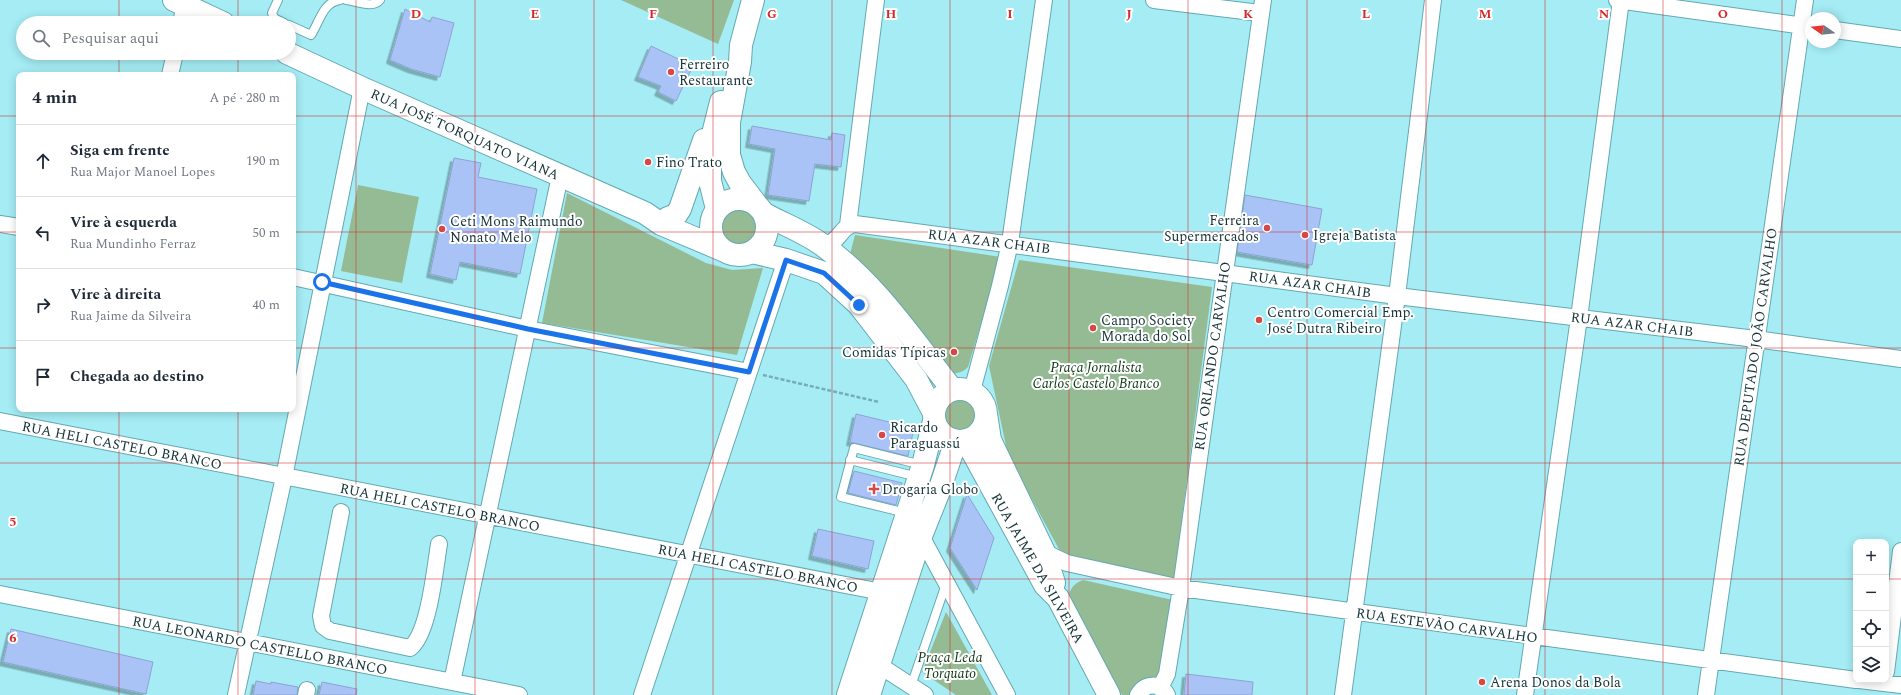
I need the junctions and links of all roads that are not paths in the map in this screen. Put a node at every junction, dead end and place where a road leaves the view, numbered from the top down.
1 (278, 0) edge
2 (340, 0) edge
3 (346, 0) edge
4 (380, 0) edge
5 (753, 0) edge
6 (876, 0) edge
7 (1044, 0) edge
8 (1154, 0) edge
9 (1434, 0) edge
10 (1617, 0) edge
11 (1621, 0) edge
12 (1805, 0) edge
13 (182, 7) edge
14 (1261, 7) edge
15 (1806, 12) edge
16 (205, 16) edge
17 (273, 16) edge
18 (1805, 26) edge
19 (296, 28) edge
20 (1841, 31) edge
21 (1805, 38) edge
22 (1901, 39) edge
23 (741, 45) junction
24 (296, 57) edge
25 (173, 60) edge
26 (171, 72) edge
27 (362, 88) junction
28 (722, 99) junction
29 (560, 176) junction
30 (760, 209) junction
31 (716, 212) junction
32 (645, 213) junction
33 (668, 218) junction
34 (0, 224) edge
35 (848, 225) junction
36 (16, 227) edge
37 (1010, 243) junction
38 (822, 244) junction
39 (725, 251) junction
40 (752, 252) junction
41 (786, 260) junction
42 (1223, 273) junction
43 (296, 278) edge
44 (322, 282) junction
45 (1397, 296) junction
46 (1579, 318) junction
47 (528, 329) junction
48 (1756, 339) junction
49 (1901, 359) edge
50 (749, 372) junction
51 (962, 390) junction
52 (986, 414) junction
53 (934, 417) junction
54 (0, 421) edge
55 (961, 441) junction
56 (850, 460) junction
57 (921, 471) junction
58 (284, 477) junction
59 (341, 512) dead end
60 (908, 514) junction
61 (486, 516) junction
62 (921, 536) junction
63 (439, 544) dead end
64 (1901, 551) edge
65 (1044, 552) junction
66 (688, 555) junction
67 (1086, 567) junction
68 (947, 584) junction
69 (1181, 588) junction
70 (881, 591) junction
71 (0, 594) edge
72 (902, 597) junction
73 (1058, 598) junction
74 (1354, 612) junction
75 (1532, 637) junction
76 (374, 640) junction
77 (247, 643) junction
78 (1889, 649) edge
79 (1710, 661) junction
80 (879, 665) junction
81 (367, 666) junction
82 (1853, 680) edge
83 (452, 682) junction
84 (1889, 683) edge
85 (1901, 685) edge
86 (911, 686) junction
87 (1164, 691) edge
88 (236, 695) edge
89 (519, 695) edge
90 (642, 695) edge
91 (848, 695) edge
92 (869, 695) edge
93 (925, 695) edge
94 (1007, 695) edge
95 (1109, 695) edge
96 (1138, 695) edge
97 (1342, 695) edge
98 (1525, 695) edge
99 (1706, 695) edge

1 - 17 lane
2 - 19 lane
3 - 4 lane
5 - 23 main road
6 - 35 street
7 - 37 street
8 - 14 street
9 - 45 street
10 - 11 street
11 - 18 street
11 - 46 street
12 - 15 street, RUA DEPUTADO JOÃO CARVALHO
13 - 16 main road
14 - 42 street, RUA ORLANDO CARVALHO
20 - 22 street
21 - 48 street, RUA DEPUTADO JOÃO CARVALHO
23 - 28 main road
23 - 30 main road
24 - 27 main road, RUA JOSÉ TORQUATO VIANA
25 - 26 street
27 - 29 main road, RUA JOSÉ TORQUATO VIANA
27 - 44 street
28 - 31 main road
28 - 33 main road
29 - 32 main road, RUA JOSÉ TORQUATO VIANA
29 - 47 street
30 - 31 main road
30 - 38 main road
30 - 40 main road
31 - 33 main road, RUA JOSÉ TORQUATO VIANA
31 - 39 main road
32 - 33 main road, RUA JOSÉ TORQUATO VIANA
32 - 39 main road, RUA JOSÉ TORQUATO VIANA
34 - 36 street
35 - 37 street, RUA AZAR CHAIB
35 - 38 street
37 - 42 street, RUA AZAR CHAIB
37 - 51 street
38 - 51 main road
39 - 40 main road
40 - 41 main road
41 - 50 street
41 - 53 main road
42 - 45 street, RUA AZAR CHAIB
42 - 69 street, RUA ORLANDO CARVALHO
43 - 44 street
44 - 47 street
44 - 58 street
45 - 46 street, RUA AZAR CHAIB
45 - 74 street
46 - 48 street, RUA AZAR CHAIB
46 - 75 street
47 - 50 street
47 - 61 street
48 - 49 street, RUA AZAR CHAIB
48 - 79 street, RUA DEPUTADO JOÃO CARVALHO
50 - 66 street
51 - 52 main road
51 - 53 main road
52 - 55 main road
52 - 65 main road
53 - 55 main road
53 - 57 main road
54 - 58 street, RUA HELI CASTELO BRANCO
55 - 62 main road
55 - 73 main road, RUA JAIME DA SILVEIRA
56 - 57 lane
56 - 57 lane
56 - 60 lane
57 - 60 main road
58 - 61 street, RUA HELI CASTELO BRANCO
58 - 77 street
59 - 76 street
60 - 70 main road
61 - 66 street, RUA HELI CASTELO BRANCO
61 - 83 street
62 - 68 street
62 - 72 main road
63 - 76 street
64 - 78 street
65 - 67 street, RUA ESTEVÃO CARVALHO
65 - 73 main road
66 - 70 street, RUA HELI CASTELO BRANCO
66 - 90 street
67 - 69 street, RUA ESTEVÃO CARVALHO
67 - 73 street
68 - 86 lane
68 - 94 street
69 - 74 street, RUA ESTEVÃO CARVALHO
69 - 87 street, RUA ORLANDO CARVALHO
70 - 72 street, RUA HELI CASTELO BRANCO
70 - 91 main road
71 - 77 street, RUA LEONARDO CASTELLO BRANCO
72 - 80 main road
73 - 95 main road, RUA JAIME DA SILVEIRA
74 - 75 street, RUA ESTEVÃO CARVALHO
74 - 97 street
75 - 79 street, RUA ESTEVÃO CARVALHO
75 - 98 street
76 - 81 street
77 - 81 street, RUA LEONARDO CASTELLO BRANCO
77 - 88 street
79 - 82 street, RUA ESTEVÃO CARVALHO
79 - 99 street, RUA DEPUTADO JOÃO CARVALHO
80 - 86 street
80 - 92 main road
81 - 83 street, RUA LEONARDO CASTELLO BRANCO
83 - 89 street, RUA LEONARDO CASTELLO BRANCO
84 - 85 street
86 - 93 street
87 - 96 street, RUA ORLANDO CARVALHO

